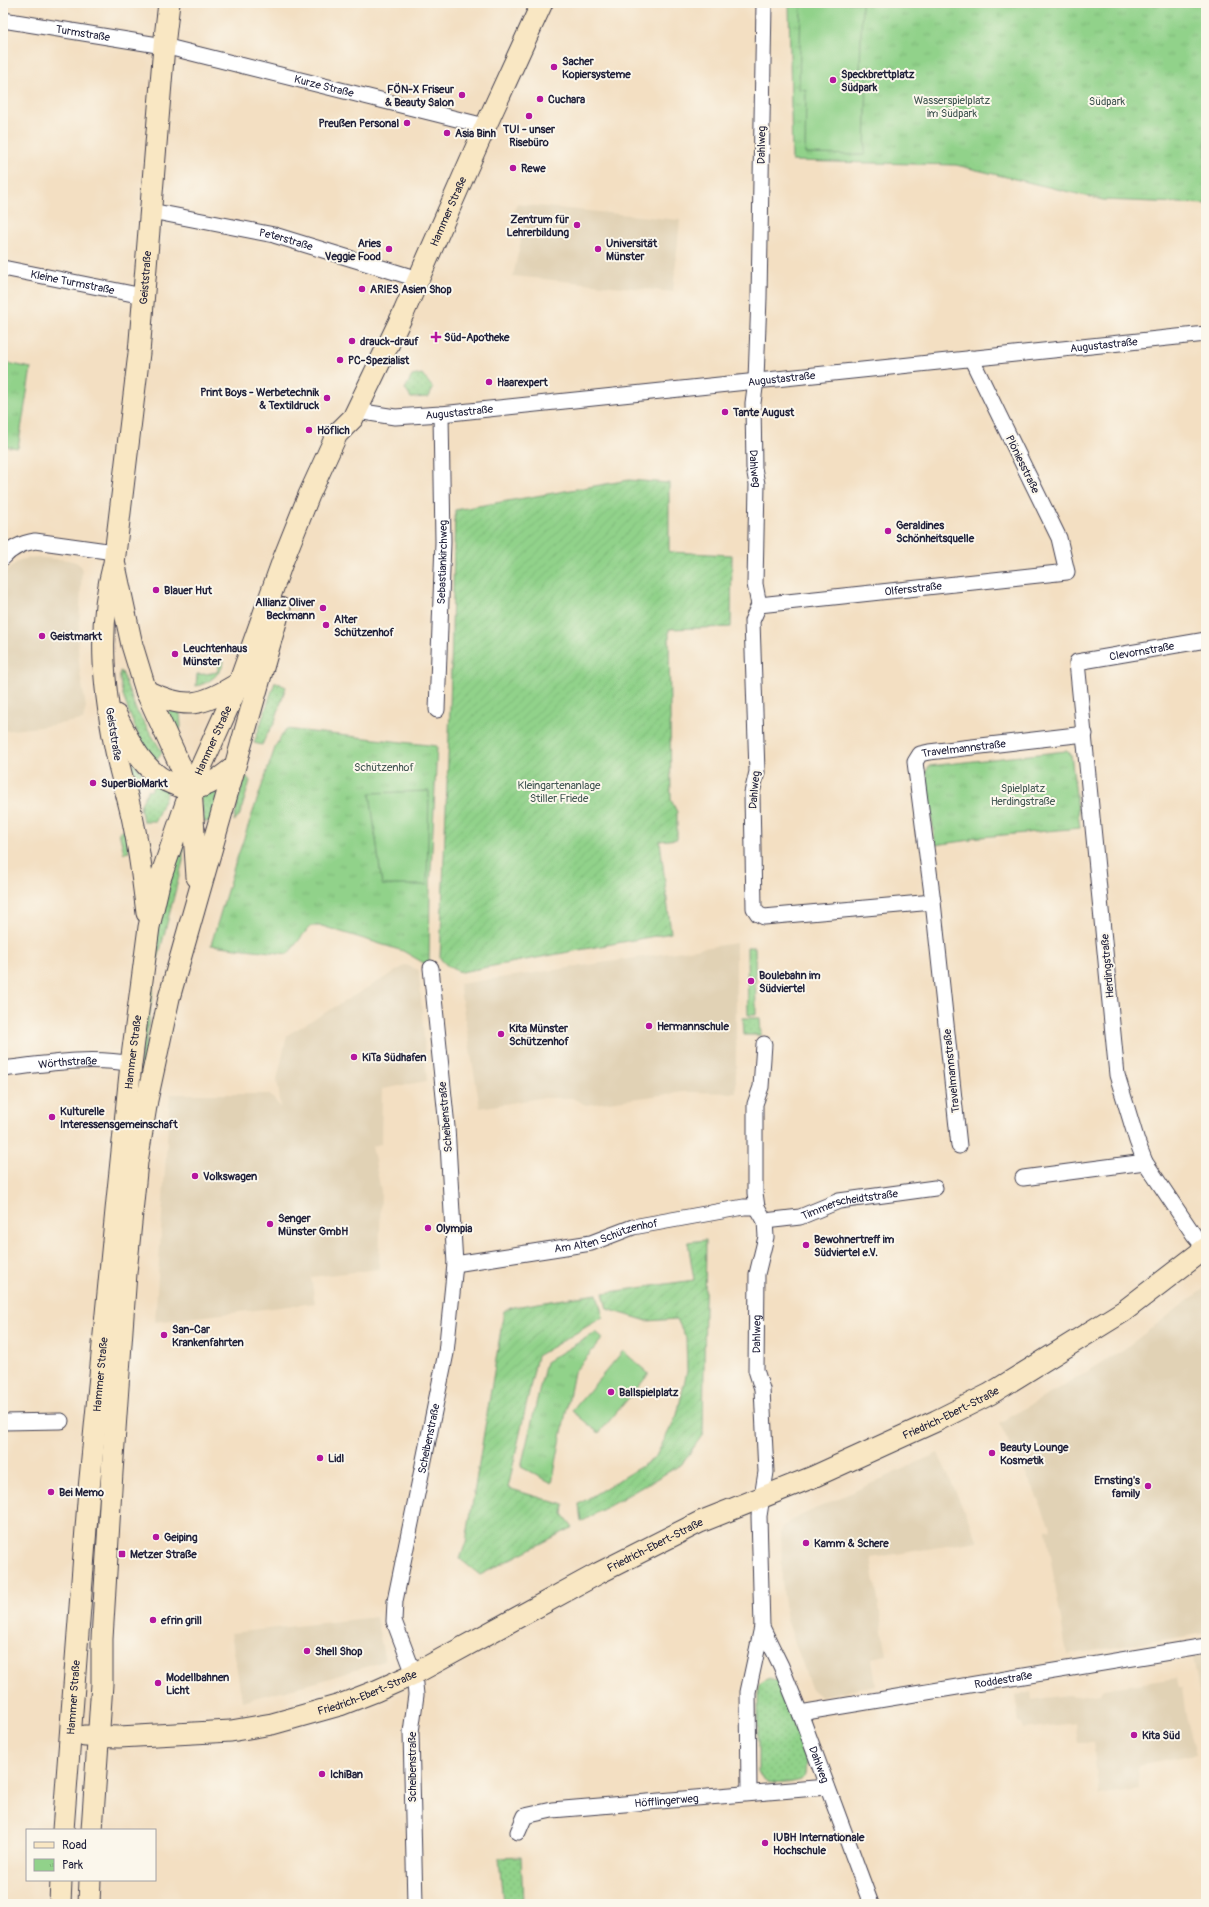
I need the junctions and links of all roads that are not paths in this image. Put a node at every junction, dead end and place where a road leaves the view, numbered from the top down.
1 (169, 3) edge
2 (542, 3) edge
3 (764, 3) edge
4 (3, 20) edge
5 (164, 46) junction
6 (485, 126) junction
7 (151, 211) junction
8 (3, 268) edge
9 (418, 279) junction
10 (143, 296) junction
11 (1206, 334) edge
12 (971, 358) junction
13 (756, 380) junction
14 (355, 414) junction
15 (441, 414) junction
16 (3, 558) edge
17 (114, 558) junction
18 (1068, 572) joint
19 (758, 605) junction
20 (1206, 640) edge
21 (1077, 662) joint
22 (239, 683) junction
23 (146, 691) junction
24 (109, 700) junction
25 (437, 710) dead end
26 (1085, 734) junction
27 (234, 767) junction
28 (191, 789) junction
29 (196, 900) junction
30 (933, 902) junction
31 (149, 927) junction
32 (431, 968) dead end
33 (764, 1044) dead end
34 (131, 1064) junction
35 (3, 1069) edge
36 (959, 1146) dead end
37 (1145, 1162) junction
38 (1023, 1178) dead end
39 (935, 1188) dead end
40 (757, 1207) junction
41 (765, 1221) junction
42 (1206, 1248) edge
43 (455, 1264) junction
44 (61, 1421) dead end
45 (3, 1422) edge
46 (762, 1496) junction
47 (762, 1627) junction
48 (1206, 1646) edge
49 (414, 1674) junction
50 (800, 1713) junction
51 (69, 1734) junction
52 (98, 1737) junction
53 (827, 1787) junction
54 (749, 1793) junction
55 (63, 1826) edge
56 (92, 1827) edge
57 (518, 1832) dead end
58 (61, 1881) edge
59 (90, 1881) edge
60 (60, 1904) edge
61 (89, 1904) edge
62 (415, 1904) edge
63 (871, 1904) edge

1 - 5 main road, Geiststraße
2 - 6 main road, Hammer Straße
3 - 13 street, Dahlweg
4 - 5 street, Turmstraße
5 - 6 street, Kurze Straße
5 - 7 main road, Geiststraße
6 - 9 main road, Hammer Straße
7 - 9 street, Peterstraße
7 - 10 main road, Geiststraße
8 - 10 street, Kleine Turmstraße
9 - 14 main road, Hammer Straße
10 - 17 main road, Geiststraße
11 - 12 street, Augustastraße
12 - 13 street, Augustastraße
12 - 18 street, Plöniesstraße
13 - 15 street, Augustastraße
13 - 19 street, Dahlweg
14 - 15 street, Augustastraße
14 - 22 main road, Hammer Straße
14 - 27 main road, Hammer Straße
15 - 25 street, Sebastiankirchweg
16 - 17 street
17 - 23 main road, Geiststraße
17 - 24 main road, Geiststraße
18 - 19 street, Olfersstraße
19 - 30 street, Dahlweg
20 - 21 street, Clevornstraße
21 - 26 street, Herdingstraße
22 - 23 main road
22 - 28 main road, Hammer Straße
23 - 28 main road, Geiststraße
24 - 28 main road
24 - 31 main road, Geiststraße
26 - 30 street, Travelmannstraße
26 - 37 street, Herdingstraße
27 - 28 main road
27 - 29 main road, Hammer Straße
28 - 29 main road, Geiststraße
28 - 31 main road, Hammer Straße
29 - 52 main road, Hammer Straße
30 - 36 street, Travelmannstraße
31 - 34 main road, Hammer Straße
32 - 43 street, Scheibenstraße
33 - 40 street, Dahlweg
34 - 35 street, Wörthstraße
34 - 51 main road, Hammer Straße
37 - 38 street
37 - 42 street, Herdingstraße
39 - 41 street, Timmerscheidtstraße
40 - 41 street, Dahlweg
40 - 43 street, Am Alten Schützenhof
41 - 46 street, Dahlweg
42 - 46 main road, Friedrich-Ebert-Straße
43 - 49 street, Scheibenstraße
44 - 45 street
46 - 47 street, Dahlweg
46 - 49 main road, Friedrich-Ebert-Straße
47 - 50 street, Dahlweg
47 - 54 street, Dahlweg
48 - 50 street, Roddestraße
49 - 52 main road, Friedrich-Ebert-Straße
49 - 62 street, Scheibenstraße
50 - 53 street, Dahlweg
51 - 52 main road, Friedrich-Ebert-Straße
51 - 55 main road, Hammer Straße
52 - 56 main road, Hammer Straße
53 - 54 street, Höfflingerweg
53 - 63 street, Dahlweg
54 - 57 street, Höfflingerweg
55 - 56 main road, Hammer Straße
58 - 60 main road
59 - 61 main road

